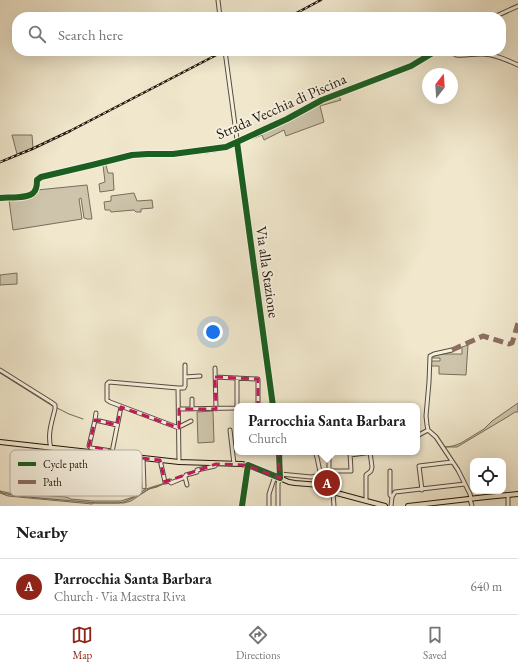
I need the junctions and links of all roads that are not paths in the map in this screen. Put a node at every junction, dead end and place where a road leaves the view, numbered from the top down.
1 (218, 0) edge
2 (518, 6) edge
3 (219, 12) edge
4 (505, 12) edge
5 (226, 56) edge
6 (428, 56) edge
7 (493, 56) edge
8 (518, 65) edge
9 (237, 142) junction
10 (0, 198) edge
11 (452, 350) dead end
12 (185, 365) dead end
13 (215, 368) dead end
14 (0, 370) edge
15 (186, 376) junction
16 (200, 376) dead end
17 (215, 377) junction
18 (237, 378) junction
19 (178, 388) junction
20 (192, 399) dead end
21 (237, 403) edge
22 (258, 403) edge
23 (273, 403) edge
24 (121, 407) junction
25 (234, 407) edge
26 (179, 409) junction
27 (192, 409) junction
28 (216, 409) junction
29 (96, 412) dead end
30 (95, 420) junction
31 (191, 421) dead end
32 (118, 425) junction
33 (179, 427) junction
34 (230, 430) dead end
35 (428, 430) junction
36 (420, 434) edge
37 (0, 442) edge
38 (51, 448) junction
39 (75, 450) edge
40 (99, 450) edge
41 (113, 450) edge
42 (279, 455) edge
43 (317, 455) edge
44 (350, 455) edge
45 (370, 455) edge
46 (329, 456) dead end
47 (143, 458) joint
48 (161, 460) junction
49 (179, 462) junction
50 (452, 462) junction
51 (216, 464) junction
52 (234, 464) junction
53 (248, 466) junction
54 (329, 471) junction
55 (390, 471) dead end
56 (275, 476) junction
57 (280, 476) junction
58 (322, 476) junction
59 (185, 477) junction
60 (316, 484) junction
61 (465, 484) junction
62 (186, 485) dead end
63 (144, 487) dead end
64 (422, 490) junction
65 (333, 492) junction
66 (518, 494) edge
67 (508, 495) junction
68 (392, 497) junction
69 (471, 498) junction
70 (366, 501) junction
71 (377, 505) edge
72 (242, 506) edge
73 (269, 506) edge
74 (278, 506) edge
75 (334, 506) edge
76 (385, 506) edge
77 (391, 506) edge
78 (408, 506) edge
79 (415, 506) edge
80 (472, 506) edge
81 (508, 506) edge

1 - 3 street
2 - 4 street
5 - 9 street, Via alla Stazione
6 - 9 street, Strada Vecchia di Piscina
7 - 8 street
9 - 10 street, Strada Vecchia di Piscina
9 - 23 street, Via alla Stazione
11 - 35 street
12 - 15 street
13 - 17 street
14 - 38 street
15 - 16 street
15 - 19 street
17 - 18 street
17 - 28 street
18 - 21 street
18 - 22 street
19 - 24 street
19 - 26 street
20 - 27 street
24 - 32 street
24 - 33 street
25 - 28 street
26 - 27 street
26 - 33 street
27 - 28 street
29 - 30 street
30 - 32 street
30 - 40 street
31 - 33 street
32 - 41 street
33 - 49 street
34 - 52 street
35 - 36 street
35 - 50 street
37 - 38 main road
38 - 39 main road
42 - 57 street
43 - 58 street
44 - 54 street
45 - 70 street
46 - 54 street
47 - 48 main road
47 - 63 street
48 - 49 main road
48 - 59 street
49 - 51 main road
50 - 61 street
50 - 64 street
51 - 52 main road
51 - 59 street
52 - 53 main road
53 - 56 main road
53 - 72 street
54 - 58 street
55 - 68 street
56 - 57 main road
56 - 73 street
57 - 58 street
57 - 60 main road
57 - 74 street
58 - 60 street
59 - 62 street
60 - 65 main road
61 - 64 street
61 - 69 street
64 - 68 street
65 - 70 main road
65 - 75 street
66 - 67 main road
67 - 69 main road
67 - 81 street
68 - 77 street
69 - 79 main road
69 - 80 street
70 - 71 main road
71 - 76 main road
78 - 79 main road

